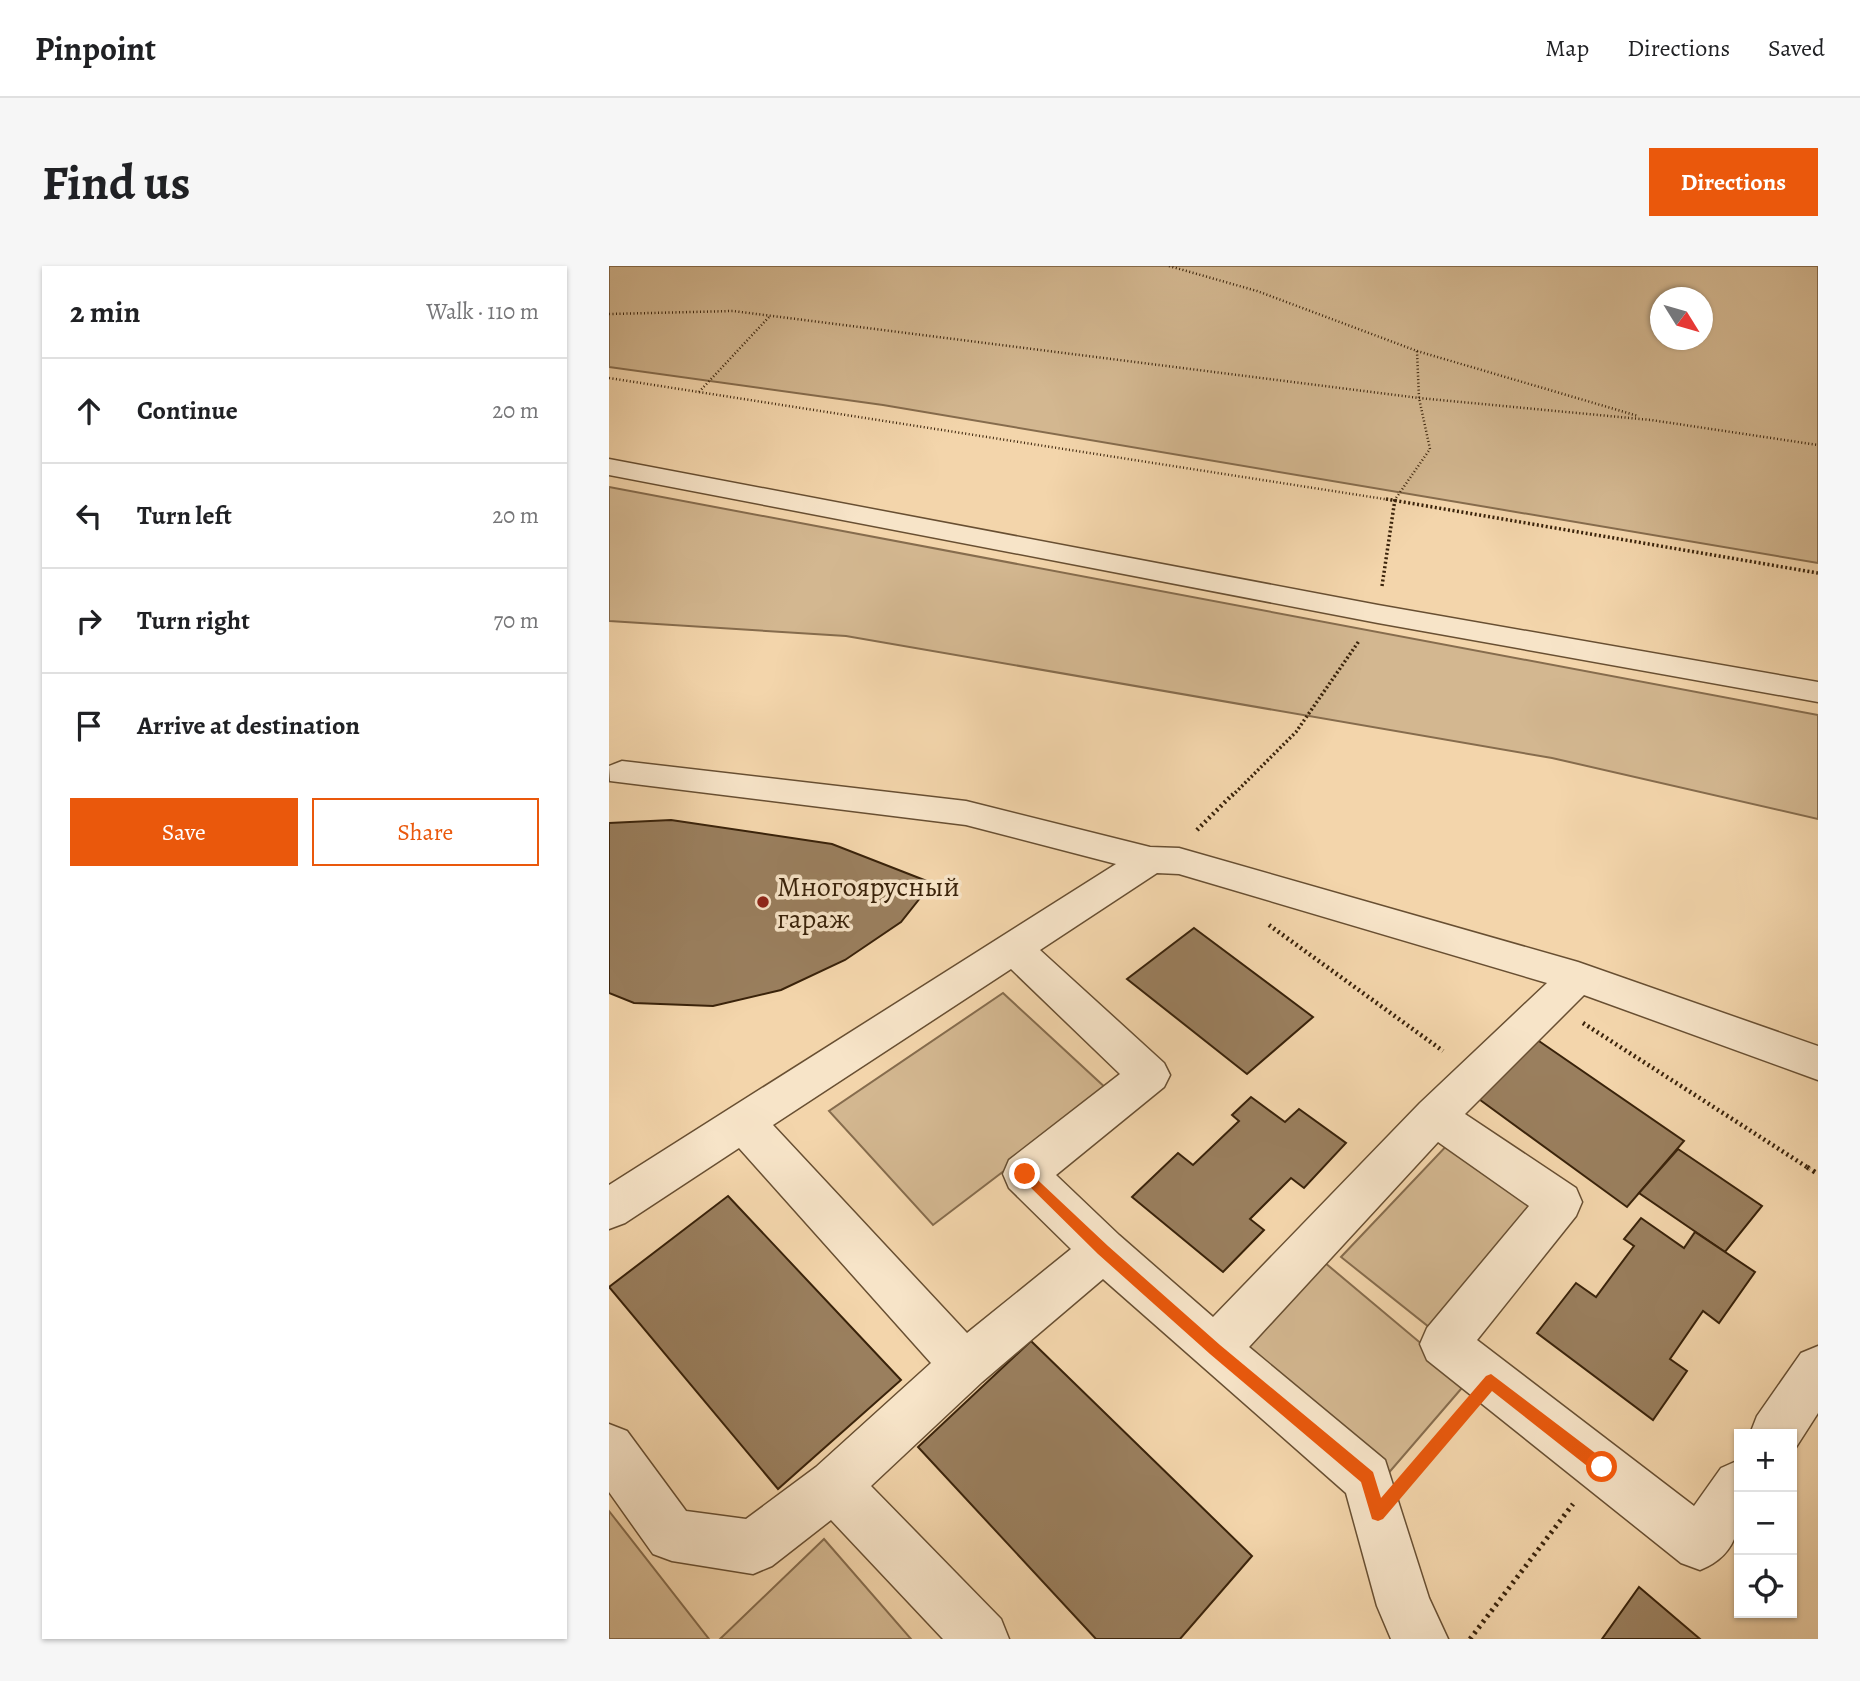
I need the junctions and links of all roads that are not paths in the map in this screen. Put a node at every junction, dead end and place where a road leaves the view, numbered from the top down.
1 (609, 467) edge
2 (1818, 692) edge
3 (622, 773) dead end
4 (1150, 860) junction
5 (1013, 948) junction
6 (1565, 990) junction
7 (1818, 1063) edge
8 (1435, 1116) junction
9 (743, 1122) junction
10 (609, 1209) edge
11 (1103, 1250) junction
12 (1215, 1349) junction
13 (965, 1365) junction
14 (1818, 1370) edge
15 (1778, 1429) edge
16 (609, 1450) edge
17 (834, 1485) junction
18 (1735, 1492) edge
19 (981, 1639) edge
20 (1420, 1639) edge

1 - 2 lane
3 - 4 lane
4 - 5 lane
4 - 6 lane
5 - 9 lane
5 - 11 lane
6 - 7 lane
6 - 8 lane
8 - 12 lane
8 - 18 lane
9 - 10 lane
9 - 13 lane
11 - 12 lane
11 - 13 lane
12 - 20 lane
13 - 17 lane
14 - 15 lane
16 - 17 lane
17 - 19 lane

